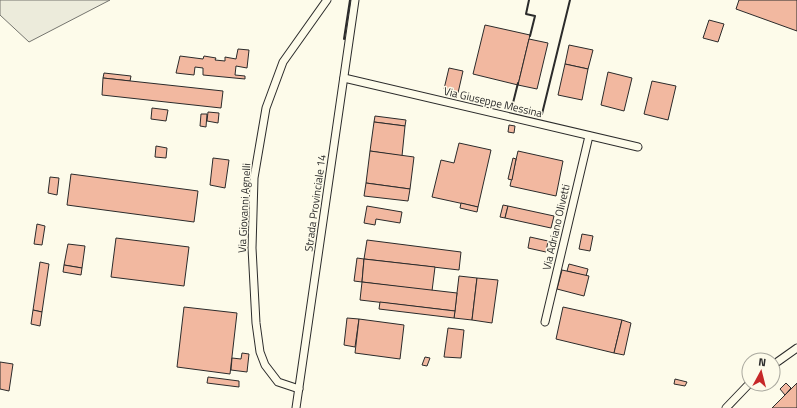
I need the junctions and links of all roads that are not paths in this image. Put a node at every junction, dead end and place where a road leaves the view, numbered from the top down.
1 (327, 0) edge
2 (355, 0) edge
3 (344, 78) junction
4 (589, 136) junction
5 (638, 147) dead end
6 (545, 322) dead end
7 (797, 348) edge
8 (781, 360) edge
9 (299, 389) junction
10 (741, 392) edge
11 (296, 408) edge
12 (726, 408) edge

1 - 9 street, Via Giovanni Agnelli
2 - 3 street, Strada Provinciale 14
3 - 4 street, Via Giuseppe Messina
3 - 9 street, Strada Provinciale 14
4 - 5 street, Via Giuseppe Messina
4 - 6 street, Via Adriano Olivetti
7 - 8 street
9 - 11 street, Strada Provinciale 14
10 - 12 street

